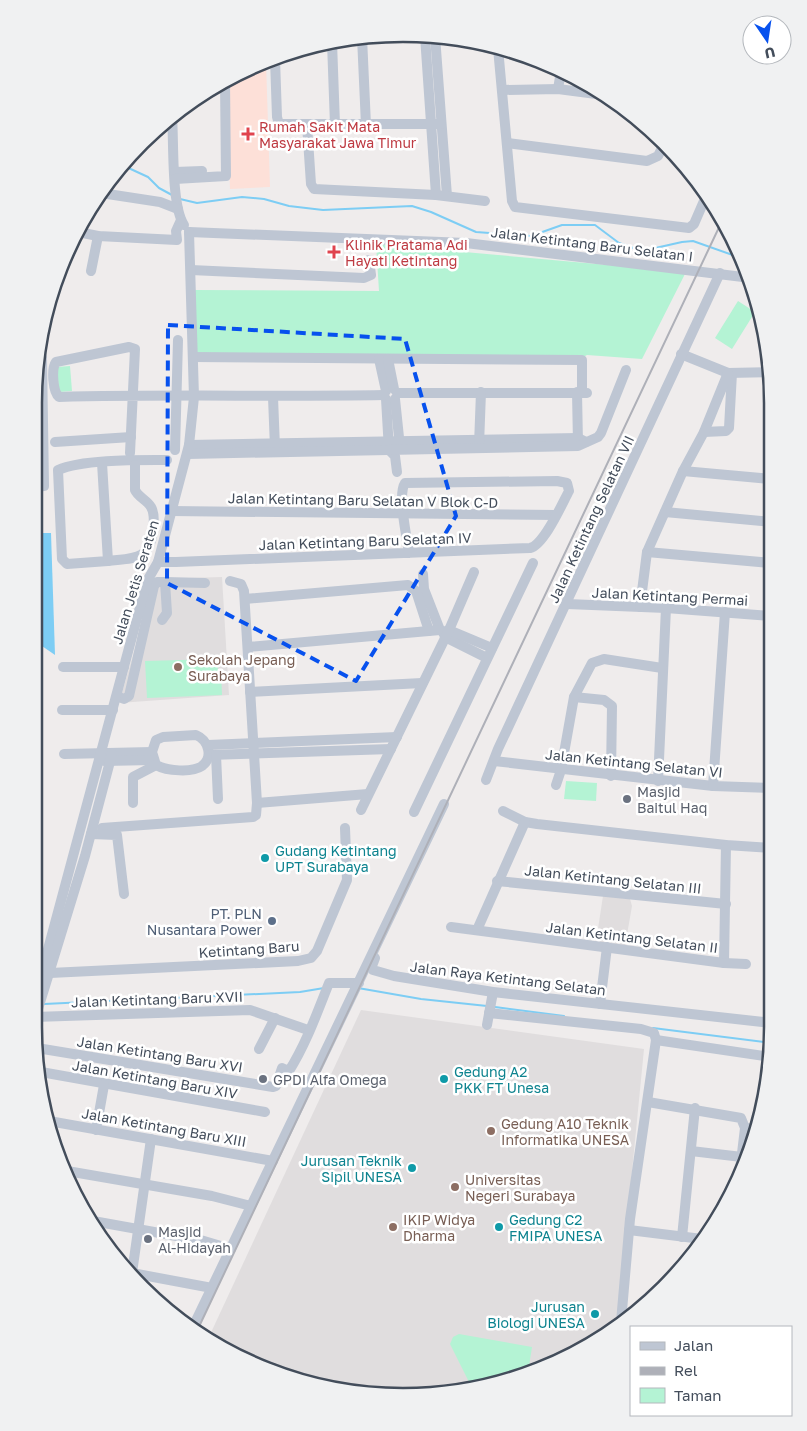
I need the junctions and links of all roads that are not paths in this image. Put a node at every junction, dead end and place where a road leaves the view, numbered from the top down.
1 (427, 43) edge
2 (435, 44) edge
3 (362, 45) edge
4 (332, 49) edge
5 (499, 56) edge
6 (275, 66) edge
7 (560, 78) edge
8 (558, 89) junction
9 (225, 90) edge
10 (502, 90) junction
11 (587, 93) edge
12 (436, 124) junction
13 (307, 125) junction
14 (335, 125) junction
15 (366, 125) junction
16 (173, 126) edge
17 (507, 143) junction
18 (661, 150) edge
19 (175, 175) junction
20 (109, 194) edge
21 (441, 196) junction
22 (485, 201) dead end
23 (703, 202) edge
24 (177, 205) junction
25 (181, 220) junction
26 (190, 232) junction
27 (86, 234) edge
28 (98, 236) junction
29 (369, 260) dead end
30 (191, 270) junction
31 (91, 271) dead end
32 (720, 273) junction
33 (741, 276) edge
34 (178, 340) dead end
35 (681, 354) junction
36 (198, 357) junction
37 (384, 359) junction
38 (626, 370) dead end
39 (763, 372) edge
40 (730, 373) junction
41 (481, 392) junction
42 (582, 392) junction
43 (390, 394) junction
44 (134, 395) junction
45 (177, 396) junction
46 (194, 397) junction
47 (273, 397) junction
48 (704, 432) junction
49 (131, 437) junction
50 (55, 442) dead end
51 (580, 442) junction
52 (479, 444) junction
53 (275, 448) junction
54 (394, 448) junction
55 (188, 449) junction
56 (175, 450) dead end
57 (130, 453) dead end
58 (167, 460) dead end
59 (102, 463) junction
60 (135, 465) dead end
61 (683, 471) junction
62 (397, 472) dead end
63 (764, 478) edge
64 (57, 485) junction
65 (42, 486) edge
66 (171, 512) junction
67 (665, 512) junction
68 (404, 514) junction
69 (556, 515) junction
70 (764, 521) edge
71 (647, 552) junction
72 (409, 553) junction
73 (108, 561) junction
74 (158, 562) junction
75 (764, 562) edge
76 (533, 563) dead end
77 (474, 572) dead end
78 (423, 574) dead end
79 (230, 581) dead end
80 (166, 582) junction
81 (206, 583) dead end
82 (245, 599) junction
83 (567, 604) junction
84 (640, 607) junction
85 (666, 608) junction
86 (725, 612) junction
87 (764, 615) edge
88 (162, 620) dead end
89 (429, 631) junction
90 (444, 632) junction
91 (248, 647) junction
92 (492, 648) junction
93 (487, 658) junction
94 (63, 667) dead end
95 (124, 667) junction
96 (662, 668) junction
97 (422, 683) junction
98 (250, 692) junction
99 (117, 696) junction
100 (574, 697) junction
101 (62, 710) dead end
102 (113, 710) junction
103 (397, 737) junction
104 (254, 748) junction
105 (391, 748) junction
106 (211, 751) junction
107 (64, 754) dead end
108 (106, 758) junction
109 (154, 759) junction
110 (494, 761) junction
111 (561, 770) junction
112 (612, 776) junction
113 (486, 780) dead end
114 (658, 781) junction
115 (556, 785) dead end
116 (712, 786) junction
117 (764, 788) edge
118 (368, 794) junction
119 (218, 799) dead end
120 (133, 803) dead end
121 (257, 803) junction
122 (444, 804) dead end
123 (361, 810) dead end
124 (503, 811) dead end
125 (414, 812) dead end
126 (525, 822) junction
127 (102, 828) dead end
128 (345, 828) dead end
129 (90, 834) junction
130 (726, 845) junction
131 (764, 847) edge
132 (429, 851) dead end
133 (498, 881) junction
134 (124, 894) dead end
135 (726, 904) junction
136 (451, 927) dead end
137 (477, 930) junction
138 (607, 947) junction
139 (724, 963) junction
140 (746, 964) dead end
141 (42, 972) edge
142 (50, 973) junction
143 (359, 985) junction
144 (42, 986) edge
145 (491, 1003) junction
146 (600, 1004) junction
147 (42, 1017) edge
148 (276, 1018) junction
149 (764, 1022) edge
150 (487, 1025) dead end
151 (308, 1030) junction
152 (656, 1040) junction
153 (43, 1049) edge
154 (259, 1049) dead end
155 (763, 1056) edge
156 (46, 1073) edge
157 (104, 1084) junction
158 (648, 1102) junction
159 (696, 1108) junction
160 (265, 1112) dead end
161 (56, 1123) edge
162 (745, 1128) junction
163 (750, 1128) edge
164 (96, 1130) junction
165 (151, 1140) junction
166 (743, 1150) edge
167 (691, 1151) junction
168 (740, 1157) edge
169 (273, 1161) junction
170 (73, 1172) edge
171 (145, 1184) junction
172 (251, 1206) junction
173 (99, 1222) edge
174 (138, 1229) junction
175 (629, 1230) junction
176 (682, 1238) junction
177 (696, 1239) edge
178 (231, 1250) junction
179 (133, 1267) edge
180 (140, 1274) edge
181 (212, 1288) junction
182 (622, 1315) edge
183 (195, 1322) edge

1 - 12 street
2 - 12 street
3 - 15 street
4 - 14 street
5 - 10 street
6 - 13 street
7 - 8 street
8 - 10 street
8 - 11 street
9 - 19 street
10 - 17 street
12 - 15 street
12 - 21 street
13 - 14 street
13 - 21 street
14 - 15 street
16 - 19 street
17 - 18 street
17 - 23 street
19 - 24 street
20 - 24 street
21 - 22 street
24 - 25 street
25 - 26 street
25 - 28 street
26 - 30 street, Jalan Jetis Seraten
26 - 32 street, Jalan Ketintang Baru Selatan I
27 - 28 street
28 - 31 street
29 - 30 street
30 - 36 street, Jalan Jetis Seraten
32 - 33 street, Jalan Ketintang Baru Selatan I
32 - 35 street, Jalan Ketintang Selatan VII
34 - 45 street
35 - 40 street
35 - 83 street, Jalan Ketintang Selatan VII
36 - 37 street
36 - 46 street, Jalan Jetis Seraten
37 - 42 street
37 - 43 street
38 - 51 street
39 - 40 street
40 - 48 street
40 - 48 street
41 - 42 street
41 - 43 street
41 - 52 street
42 - 51 street
43 - 47 street
43 - 54 street
44 - 44 street
44 - 45 street
44 - 49 street
45 - 46 street
45 - 56 street
46 - 47 street
46 - 55 street, Jalan Jetis Seraten
47 - 53 street
48 - 61 street
49 - 50 street
49 - 57 street
51 - 52 street
52 - 54 street
53 - 54 street
53 - 55 street
54 - 62 street
55 - 66 street, Jalan Jetis Seraten
58 - 59 street
59 - 64 street
59 - 73 street
60 - 73 street
61 - 63 street
61 - 67 street
64 - 65 street
64 - 73 street
66 - 68 street, Jalan Ketintang Baru Selatan V Blok C-D
66 - 74 street, Jalan Jetis Seraten
67 - 70 street
67 - 71 street
68 - 69 street, Jalan Ketintang Baru Selatan V Blok C-D
68 - 69 street
68 - 72 street
69 - 72 street, Jalan Ketintang Baru Selatan IV
71 - 75 street
71 - 84 street
72 - 74 street, Jalan Ketintang Baru Selatan IV
74 - 95 street, Jalan Jetis Seraten
76 - 92 street
77 - 90 street
78 - 90 street
79 - 82 street
80 - 81 street
80 - 88 street
80 - 99 street
82 - 89 street
82 - 91 street
83 - 84 street, Jalan Ketintang Permai
83 - 110 street, Jalan Ketintang Selatan VII
84 - 85 street, Jalan Ketintang Permai
85 - 86 street, Jalan Ketintang Permai
85 - 96 street
86 - 87 street, Jalan Ketintang Permai
86 - 116 street
89 - 90 street
89 - 91 street
90 - 92 street
90 - 93 street
90 - 97 street
91 - 98 street
92 - 93 street
93 - 125 street
94 - 95 street
95 - 99 street, Jalan Jetis Seraten
96 - 100 street
96 - 114 street
97 - 98 street
97 - 103 street
98 - 104 street
99 - 102 street, Jalan Jetis Seraten
100 - 111 street
100 - 112 street
101 - 102 street
102 - 108 street, Jalan Jetis Seraten
103 - 104 street
103 - 105 street
104 - 105 street
104 - 106 street
104 - 121 street
105 - 118 street
106 - 109 street
106 - 109 street
106 - 119 street
107 - 108 street
108 - 109 street
108 - 129 street, Jalan Jetis Seraten
108 - 141 street, Jalan Jetis Seraten
109 - 120 street
110 - 111 street, Jalan Ketintang Selatan VI
110 - 113 street, Jalan Ketintang Selatan VII
111 - 112 street, Jalan Ketintang Selatan VI
111 - 115 street
112 - 114 street, Jalan Ketintang Selatan VI
114 - 116 street, Jalan Ketintang Selatan VI
116 - 117 street, Jalan Ketintang Selatan VI
118 - 121 street
118 - 123 street
121 - 127 street
122 - 143 street
124 - 126 street
126 - 130 street
126 - 133 street
128 - 142 street, Ketintang Baru
129 - 134 street
129 - 142 street, Jalan Jetis Seraten
130 - 131 street
130 - 135 street, Jalan Ketintang Selatan II
132 - 145 street, Jalan Raya Ketintang Selatan
133 - 135 street, Jalan Ketintang Selatan III
133 - 137 street
135 - 139 street, Jalan Ketintang Selatan II
136 - 137 street, Jalan Ketintang Selatan II
137 - 138 street, Jalan Ketintang Selatan II
138 - 139 street, Jalan Ketintang Selatan II
138 - 146 street
139 - 140 street
142 - 144 street, Jalan Jetis Seraten
143 - 151 street, Jalan Ketintang Baru XVI
143 - 169 street
145 - 146 street, Jalan Raya Ketintang Selatan
145 - 150 street
145 - 152 street
146 - 149 street, Jalan Raya Ketintang Selatan
147 - 148 street, Jalan Ketintang Baru XVII
148 - 151 street, Jalan Ketintang Baru XVII
148 - 154 street
151 - 153 street, Jalan Ketintang Baru XVI
152 - 155 street
152 - 158 street
156 - 157 street, Jalan Ketintang Baru XIV
157 - 160 street, Jalan Ketintang Baru XIV
157 - 164 street
158 - 159 street
158 - 175 street
159 - 162 street
159 - 167 street
161 - 164 street, Jalan Ketintang Baru XIII
162 - 163 street
162 - 166 street
164 - 165 street, Jalan Ketintang Baru XIII
165 - 169 street, Jalan Ketintang Baru XIII
165 - 171 street
167 - 168 street
167 - 176 street
169 - 172 street
170 - 171 street
171 - 172 street
171 - 174 street
172 - 178 street
173 - 174 street
174 - 178 street
174 - 179 street
175 - 176 street
175 - 182 street
176 - 177 street
178 - 181 street
180 - 181 street
181 - 183 street

